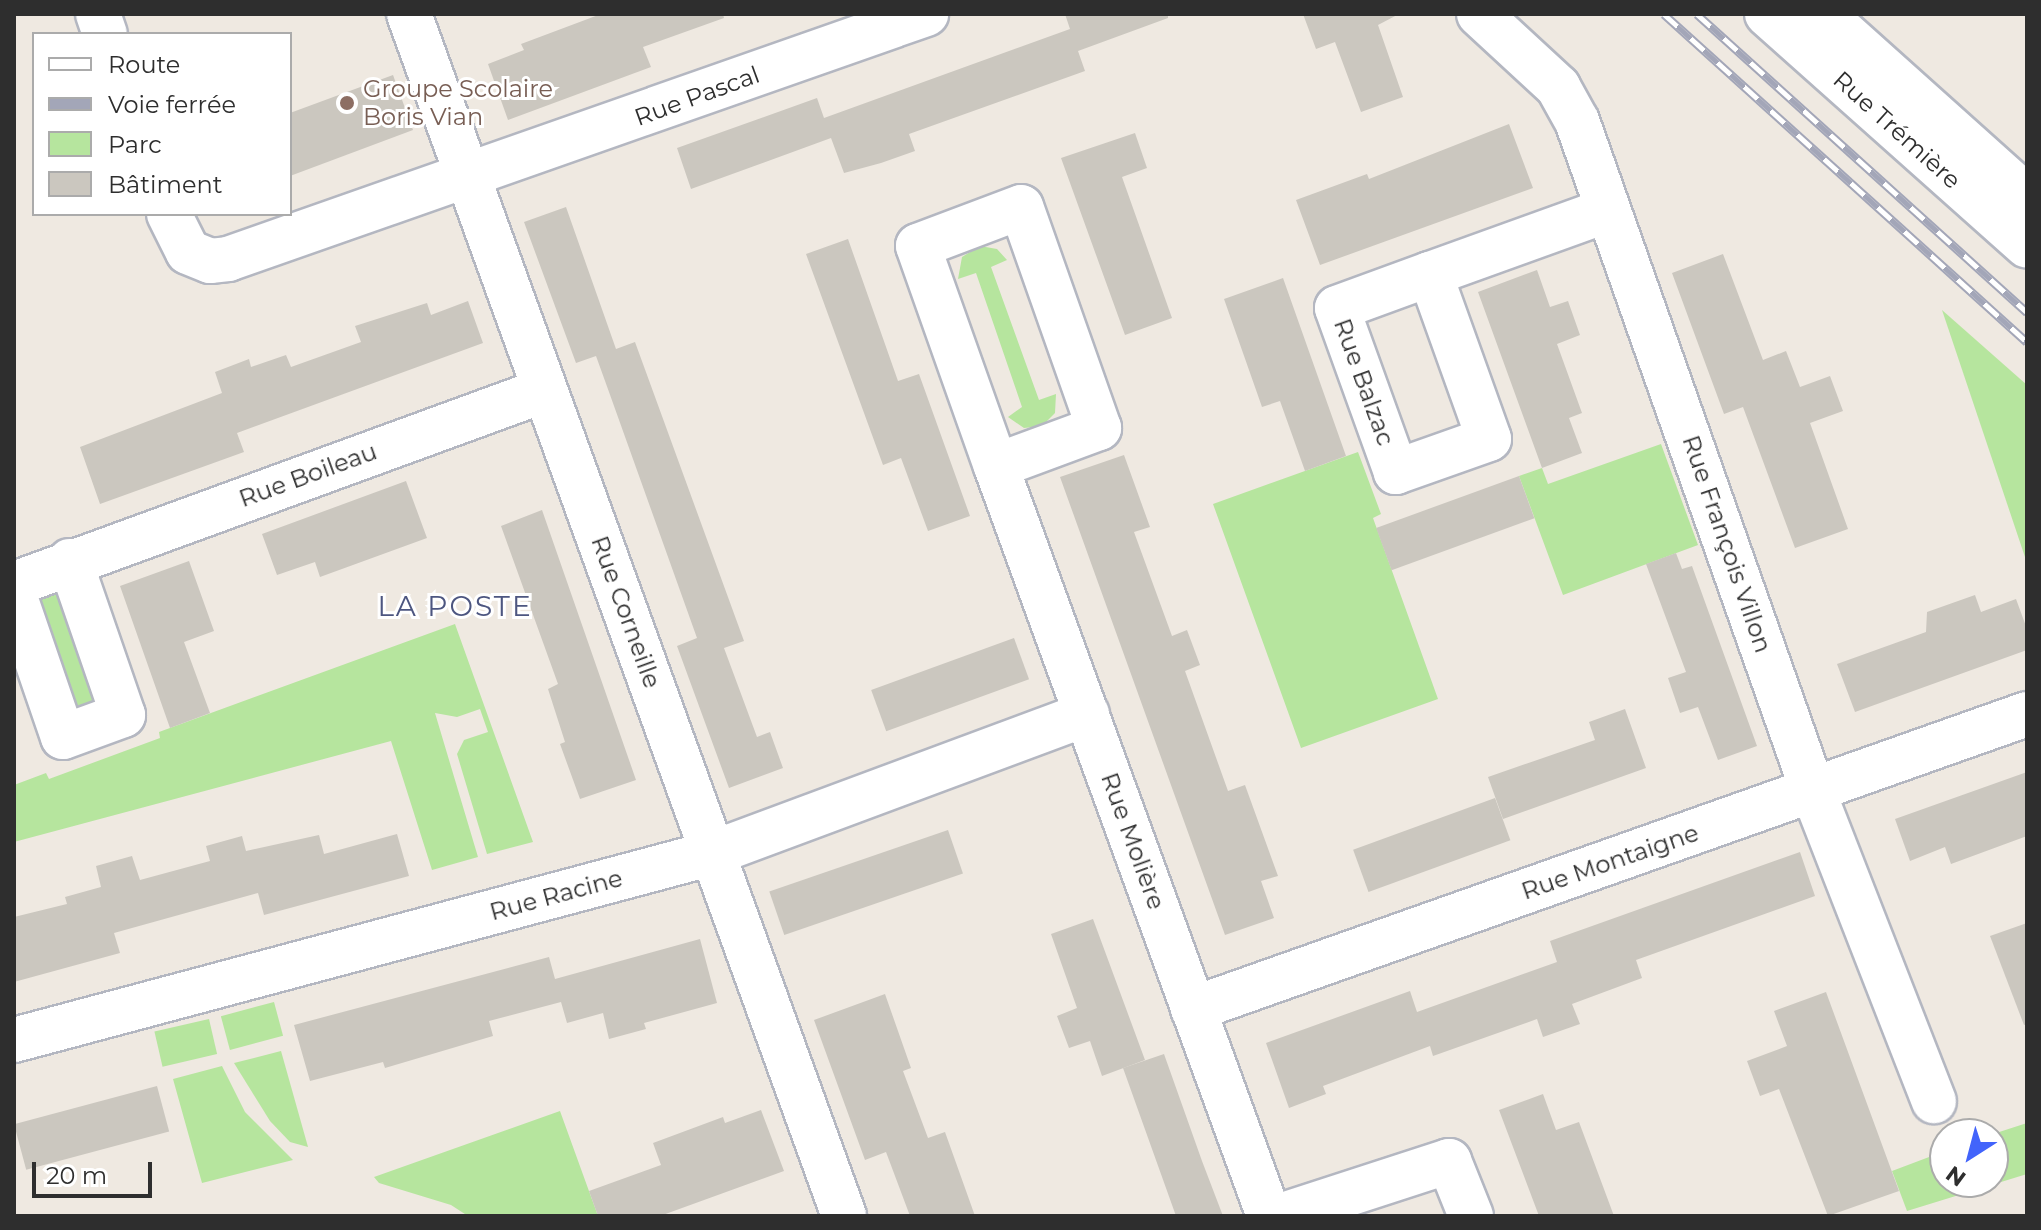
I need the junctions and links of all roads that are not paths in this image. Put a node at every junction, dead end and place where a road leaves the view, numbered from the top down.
1 (409, 14) edge
2 (926, 14) edge
3 (1479, 14) edge
4 (1767, 14) edge
5 (1823, 14) edge
6 (467, 174) junction
7 (2027, 197) edge
8 (1608, 210) junction
9 (170, 216) edge
10 (2027, 246) edge
11 (1430, 274) dead end
12 (545, 390) junction
13 (996, 466) junction
14 (70, 561) junction
15 (14, 584) edge
16 (14, 594) edge
17 (1087, 714) junction
18 (2027, 714) edge
19 (1813, 791) junction
20 (713, 853) junction
21 (1193, 1009) junction
22 (14, 1040) edge
23 (1934, 1101) dead end
24 (838, 1214) edge
25 (1269, 1216) edge
26 (1280, 1216) edge
27 (1471, 1216) edge

1 - 6 street, Rue Corneille
2 - 6 street, Rue Pascal
3 - 8 street, Rue François Villon
4 - 10 street, Rue Trémière
5 - 7 street, Rue Trémière
6 - 9 street, Rue Pascal
6 - 12 street, Rue Corneille
8 - 11 street
8 - 19 street, Rue François Villon
12 - 14 street, Rue Boileau
12 - 20 street, Rue Corneille
13 - 13 street, Rue Molière
13 - 17 street, Rue Molière
14 - 15 street, Rue Boileau
14 - 16 street
17 - 20 street, Rue Racine
17 - 21 street, Rue Molière
18 - 19 street, Rue Montaigne
19 - 21 street, Rue Montaigne
19 - 23 street, Rue François Villon
20 - 22 street, Rue Racine
20 - 24 street, Rue Corneille
21 - 25 street, Rue Molière
26 - 27 street

